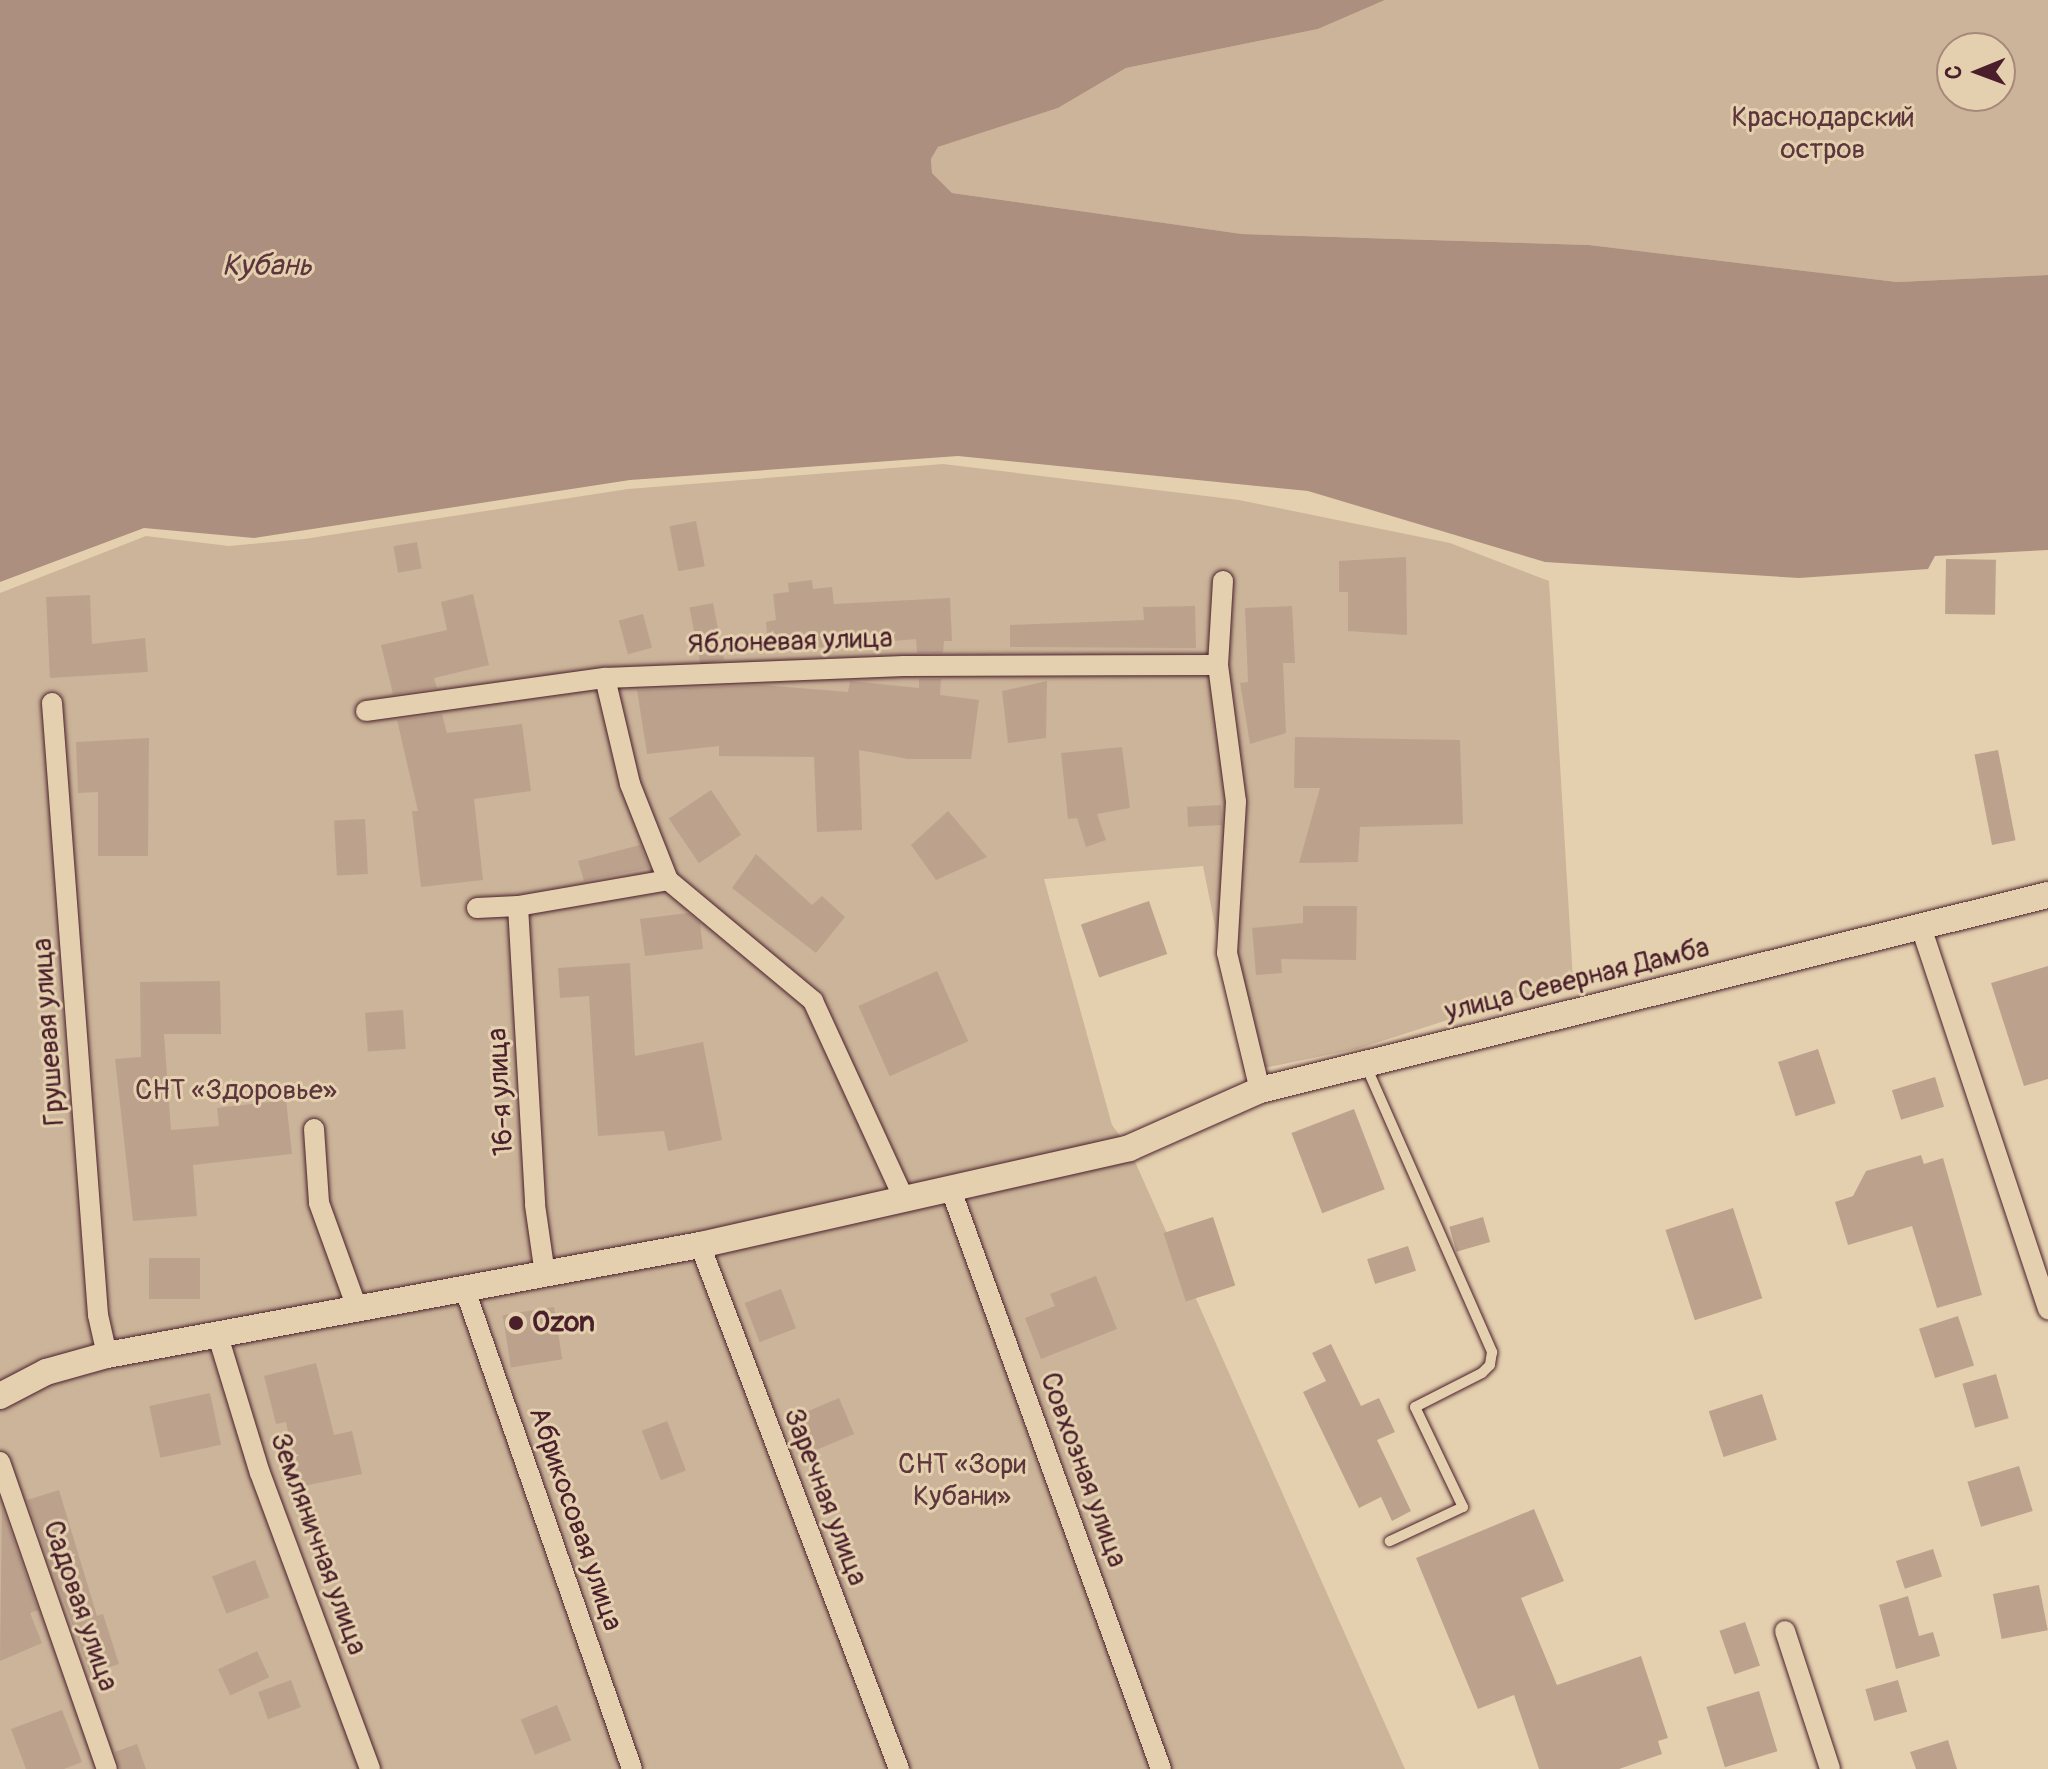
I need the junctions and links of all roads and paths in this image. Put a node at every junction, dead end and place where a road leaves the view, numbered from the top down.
1 (1223, 581) dead end
2 (1218, 665) junction
3 (605, 678) junction
4 (52, 703) dead end
5 (366, 711) dead end
6 (668, 880) junction
7 (2048, 895) edge
8 (518, 906) junction
9 (477, 908) dead end
10 (1921, 927) junction
11 (1365, 1064) junction
12 (1260, 1090) junction
13 (314, 1129) dead end
14 (951, 1190) junction
15 (904, 1199) junction
16 (700, 1245) junction
17 (545, 1274) junction
18 (464, 1287) junction
19 (357, 1308) junction
20 (2048, 1309) edge
21 (218, 1336) junction
22 (107, 1355) junction
23 (0, 1396) edge
24 (0, 1462) edge
25 (1390, 1541) dead end
26 (1785, 1631) dead end
27 (107, 1769) edge
28 (370, 1769) edge
29 (632, 1769) edge
30 (899, 1769) edge
31 (1161, 1769) edge
32 (1830, 1769) edge

1 - 2 street
2 - 3 street, Яблоневая улица
2 - 12 street
3 - 5 street, Яблоневая улица
3 - 6 street
4 - 22 street, Грушевая улица
6 - 8 street
6 - 15 street
7 - 10 street, улица Северная Дамба
8 - 9 street
8 - 17 street, 16-я улица
10 - 11 street, улица Северная Дамба
10 - 20 street
11 - 12 street, улица Северная Дамба
11 - 25 lane
12 - 14 street, улица Северная Дамба
13 - 19 street
14 - 15 street, улица Северная Дамба
14 - 31 street, Совхозная улица
15 - 16 street, улица Северная Дамба
16 - 17 street, улица Северная Дамба
16 - 30 street, Заречная улица
17 - 18 street, улица Северная Дамба
18 - 19 street, улица Северная Дамба
18 - 29 street, Абрикосовая улица
19 - 21 street, улица Северная Дамба
21 - 22 street, улица Северная Дамба
21 - 28 street, Земляничная улица
22 - 23 street, улица Северная Дамба
24 - 27 street, Садовая улица
26 - 32 street

